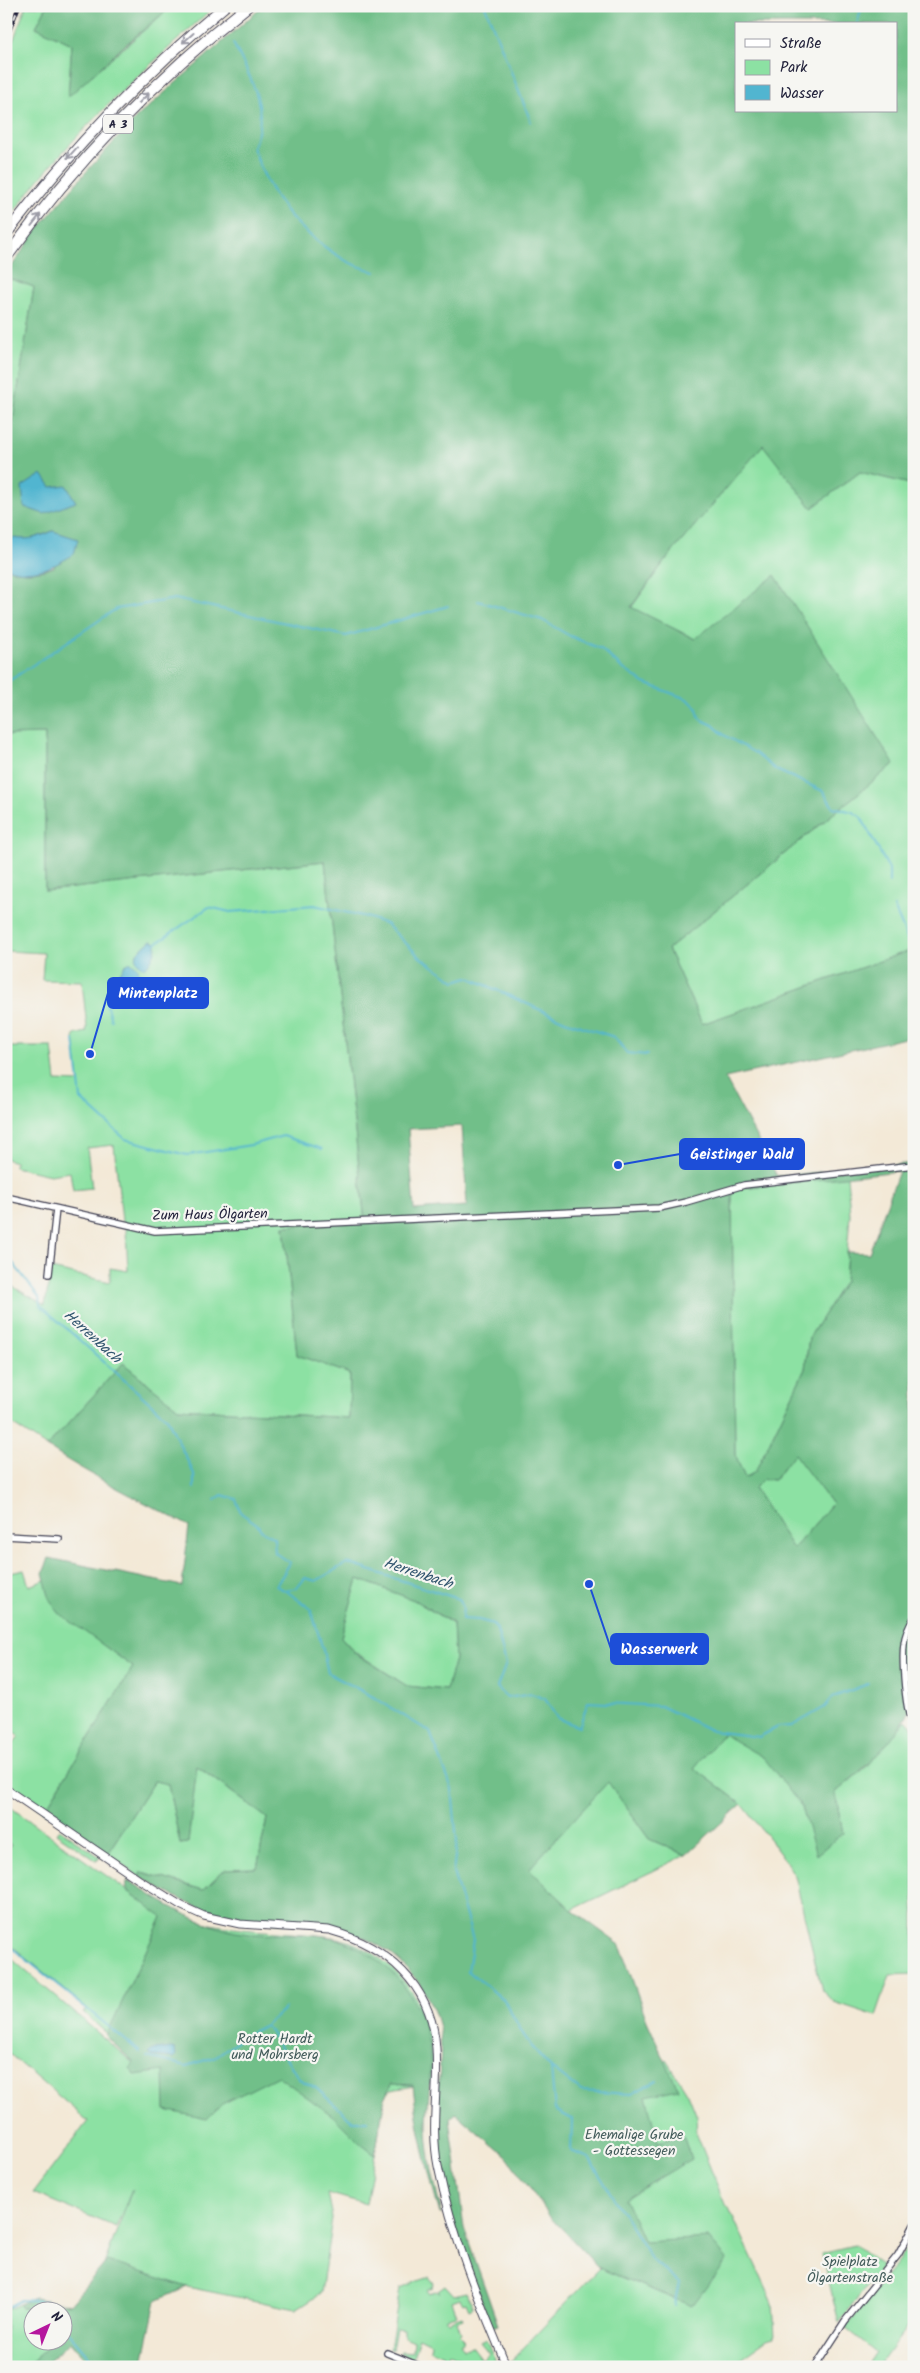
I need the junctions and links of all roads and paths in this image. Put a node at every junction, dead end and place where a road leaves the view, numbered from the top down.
1 (225, 6) edge
2 (248, 6) edge
3 (6, 234) edge
4 (6, 258) edge
5 (914, 1165) edge
6 (6, 1197) edge
7 (56, 1209) junction
8 (49, 1274) dead end
9 (6, 1536) edge
10 (59, 1539) dead end
11 (914, 1618) edge
12 (914, 1726) edge
13 (6, 1789) edge
14 (914, 2225) edge
15 (387, 2353) dead end
16 (422, 2367) edge
17 (507, 2367) edge
18 (815, 2367) edge

1 -> 3 highway, A 3
4 -> 2 highway, A 3
5 - 7 street, Zum Haus Ölgarten
6 - 7 street, Zum Haus Ölgarten
7 - 8 street
9 - 10 street
11 - 12 street
13 - 17 street
14 - 18 street
15 - 16 street

